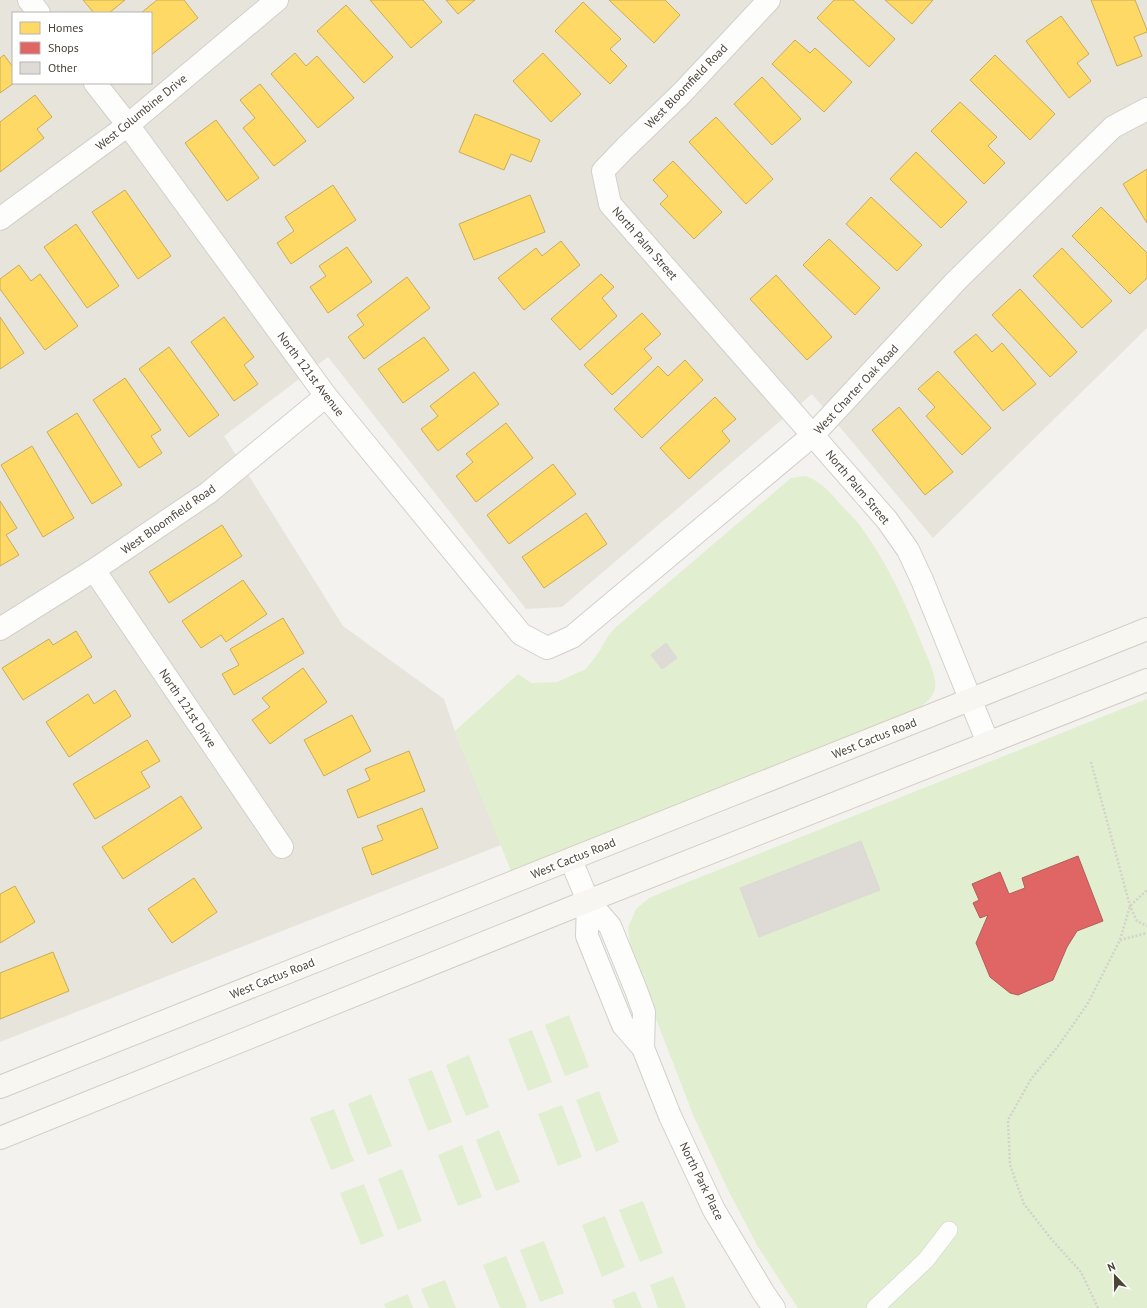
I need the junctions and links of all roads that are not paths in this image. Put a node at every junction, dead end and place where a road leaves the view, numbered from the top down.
1 (29, 0) edge
2 (277, 0) edge
3 (769, 0) edge
4 (38, 12) edge
5 (96, 84) edge
6 (1147, 109) edge
7 (128, 125) junction
8 (603, 171) joint
9 (0, 219) edge
10 (326, 396) junction
11 (813, 434) junction
12 (94, 570) junction
13 (0, 629) edge
14 (1147, 629) edge
15 (547, 648) joint
16 (1147, 680) edge
17 (971, 699) junction
18 (988, 743) junction
19 (282, 847) dead end
20 (571, 860) junction
21 (588, 901) junction
22 (0, 1087) edge
23 (0, 1138) edge
24 (949, 1230) dead end
25 (774, 1308) edge
26 (875, 1308) edge

1 - 4 street
2 - 7 street, West Columbine Drive
3 - 8 street, West Bloomfield Road
5 - 7 street, North 121st Avenue
6 - 11 street, West Charter Oak Road
7 - 9 street, West Columbine Drive
7 - 10 street, North 121st Avenue
8 - 11 street, North Palm Street
10 - 12 street, West Bloomfield Road
10 - 15 street, North 121st Avenue
11 - 15 street, West Charter Oak Road
11 - 17 street, North Palm Street
12 - 13 street, West Bloomfield Road
12 - 19 street, North 121st Drive
14 - 17 street, West Cactus Road
16 - 18 street
17 - 18 street, North Palm Street
17 - 20 street, West Cactus Road
18 - 21 street
20 - 21 street, North Park Place
20 - 22 street, West Cactus Road
21 - 23 street
21 - 25 street, North Park Place
24 - 26 lane

